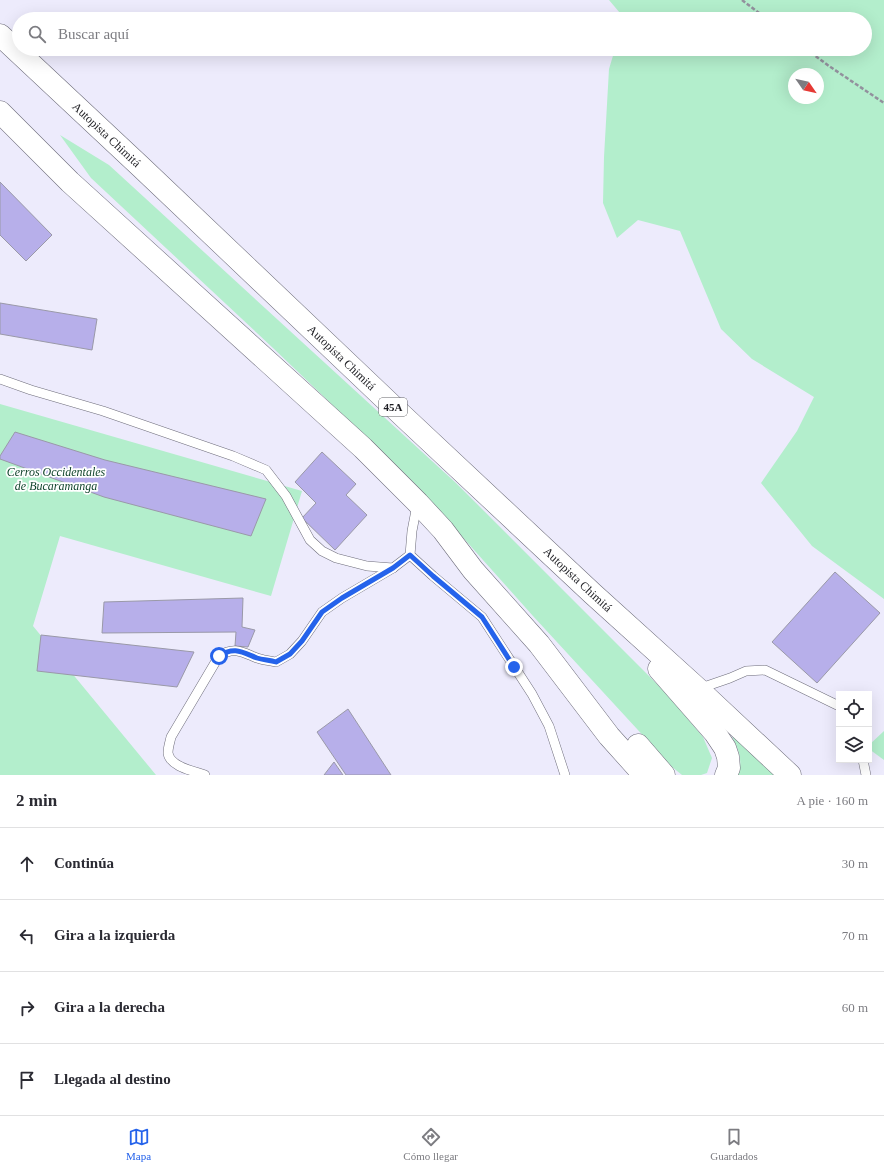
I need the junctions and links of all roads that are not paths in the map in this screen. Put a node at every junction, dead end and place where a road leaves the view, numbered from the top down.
1 (0, 36) edge
2 (12, 47) edge
3 (22, 56) edge
4 (0, 112) edge
5 (0, 379) edge
6 (418, 503) junction
7 (410, 555) junction
8 (393, 568) junction
9 (593, 594) junction
10 (539, 644) junction
11 (698, 689) junction
12 (836, 705) edge
13 (864, 763) edge
14 (205, 775) edge
15 (565, 775) edge
16 (644, 775) edge
17 (664, 775) edge
18 (726, 775) edge
19 (790, 775) edge
20 (866, 775) edge

1 - 2 highway, Autopista Chimitá / 45A
3 - 9 highway, Autopista Chimitá / 45A
4 - 6 highway
5 - 8 lane
6 - 7 lane
6 - 10 highway
7 - 8 lane
7 - 15 lane
8 - 14 lane
9 - 11 highway, Autopista Chimitá / 45A
9 - 18 highway
10 - 16 highway
10 - 17 highway
11 - 12 lane
11 - 19 highway, Autopista Chimitá / 45A
13 - 20 lane

